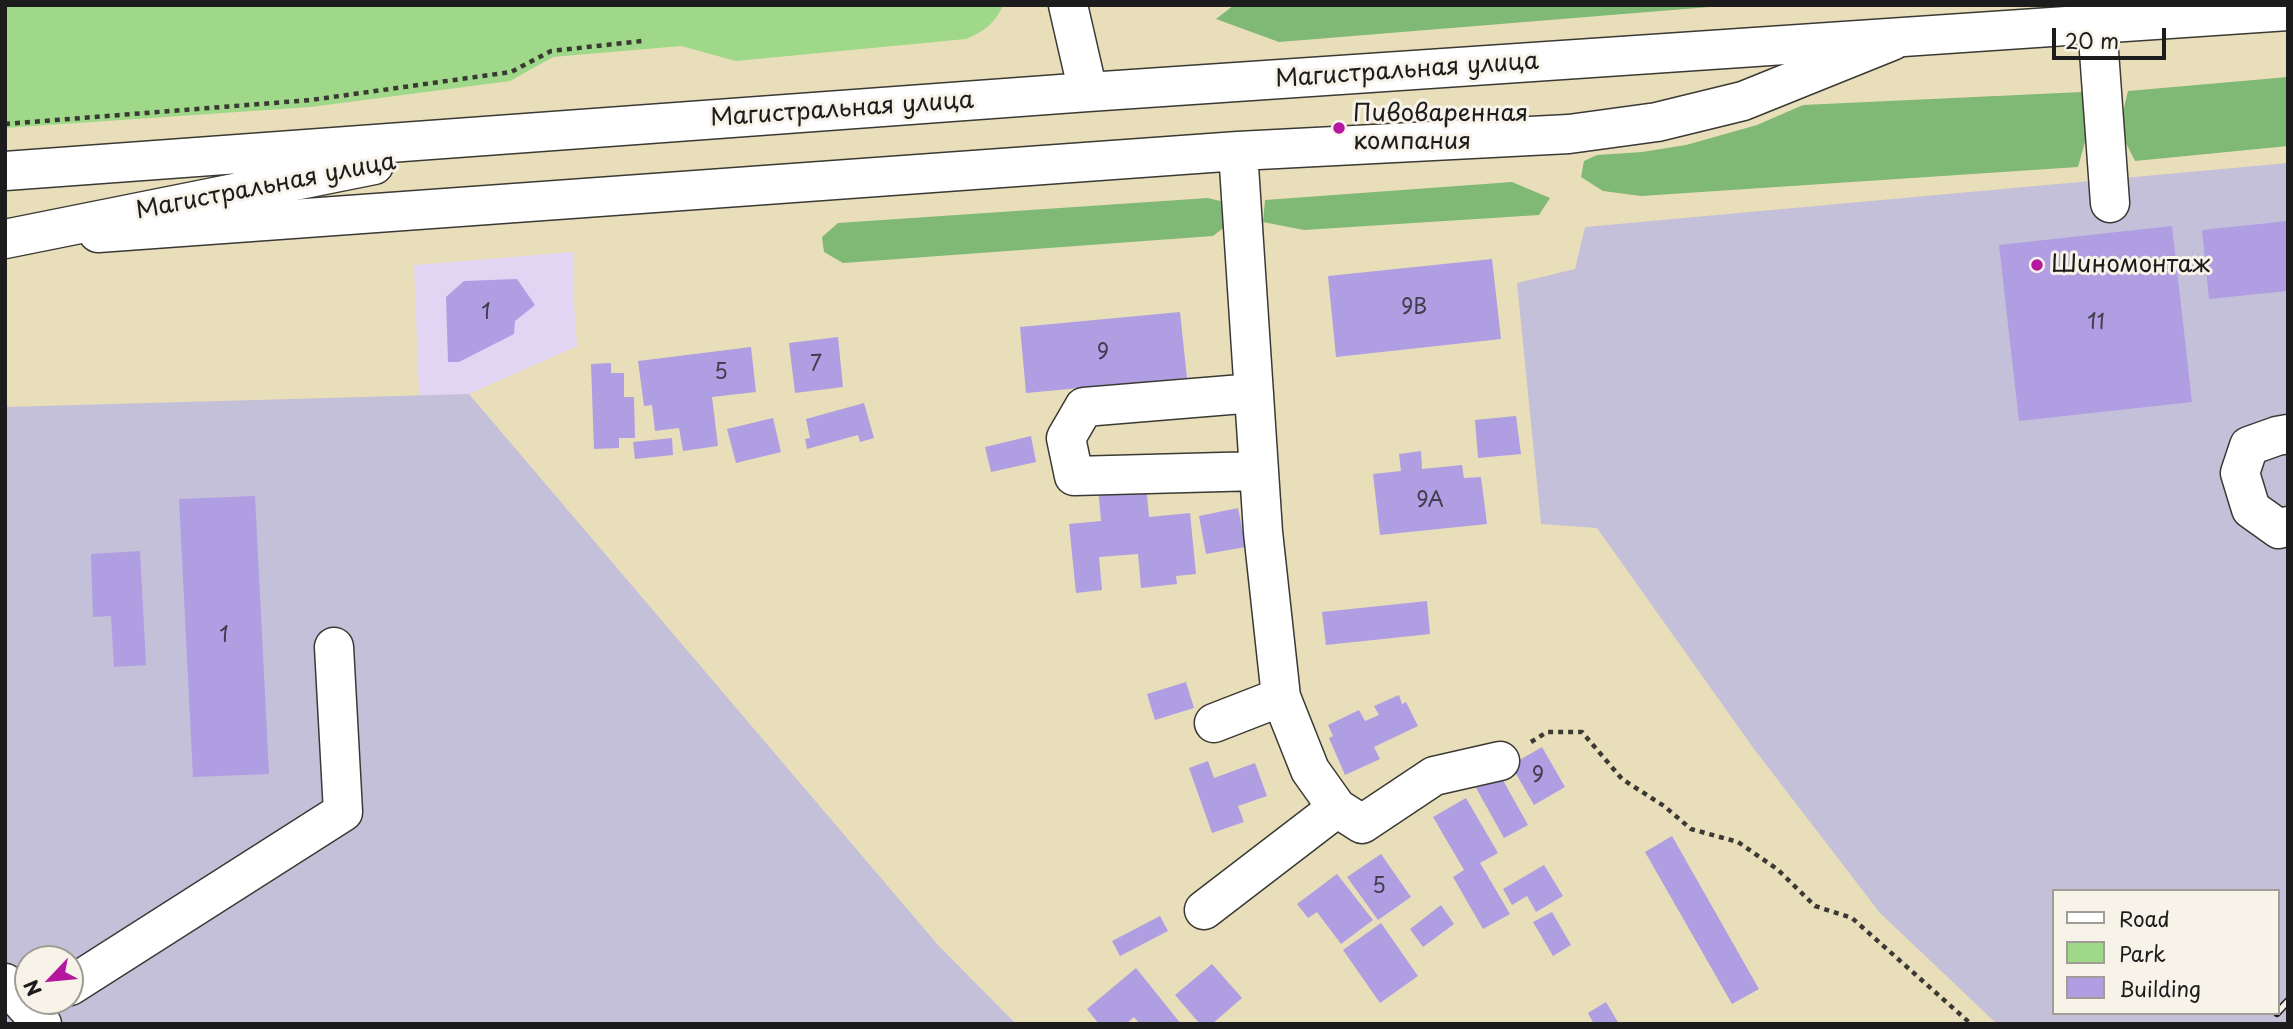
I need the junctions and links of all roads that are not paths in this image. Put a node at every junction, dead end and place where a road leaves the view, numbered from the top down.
1 (1068, 5) edge
2 (2288, 11) edge
3 (2097, 24) junction
4 (1896, 39) junction
5 (1088, 92) junction
6 (527, 134) junction
7 (1238, 151) junction
8 (5, 171) edge
9 (2110, 203) dead end
10 (5, 240) edge
11 (1254, 393) junction
12 (2288, 434) edge
13 (1259, 471) junction
14 (2288, 526) edge
15 (334, 647) dead end
16 (1281, 697) junction
17 (1214, 723) dead end
18 (1500, 761) road end
19 (1337, 808) junction
20 (1203, 910) dead end
21 (84, 977) edge

1 - 5 street
2 - 3 street, Магистральная улица
3 - 4 street, Магистральная улица
3 - 9 street
4 - 5 street, Магистральная улица
4 - 7 street
5 - 6 street, Магистральная улица
6 - 8 street, Магистральная улица
6 - 10 street, Магистральная улица
7 - 10 street
7 - 11 street
11 - 13 street
11 - 13 street
12 - 14 street
13 - 16 street
15 - 21 street
16 - 17 street
16 - 19 street
18 - 19 street
19 - 20 street

